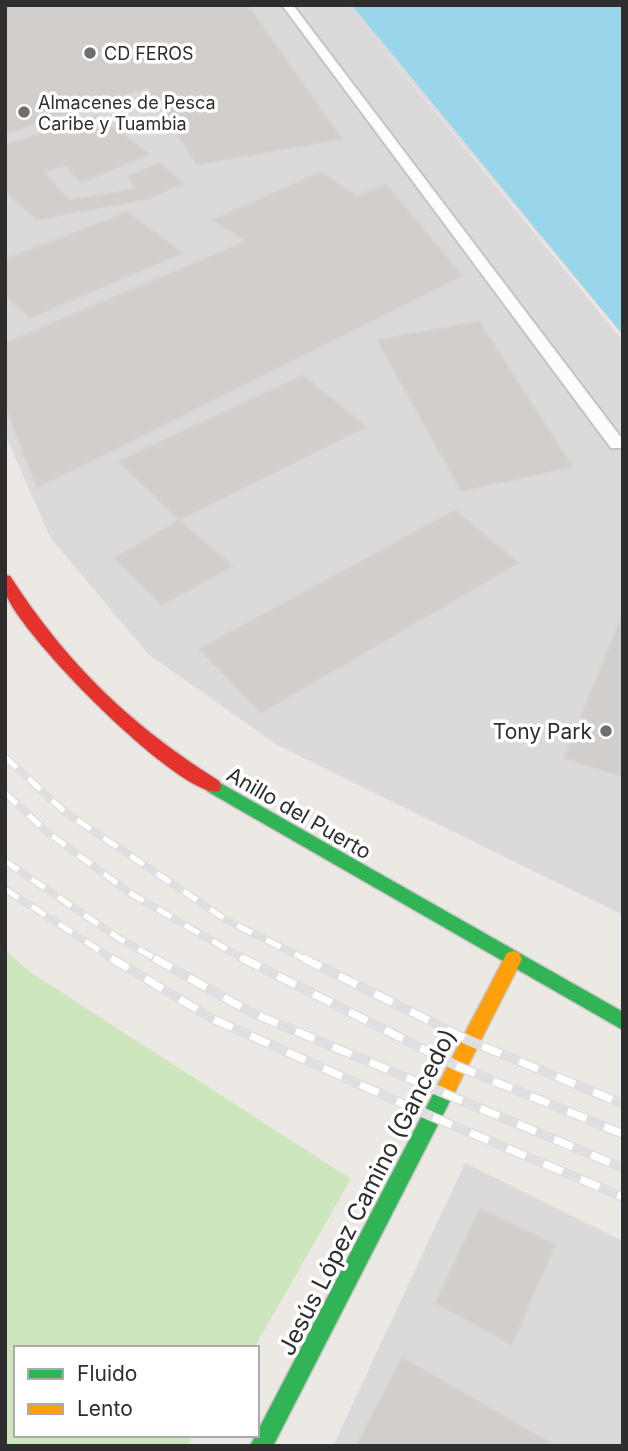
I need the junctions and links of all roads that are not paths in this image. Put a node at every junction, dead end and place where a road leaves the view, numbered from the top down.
1 (287, 5) edge
2 (617, 444) dead end
3 (5, 580) edge
4 (513, 959) junction
5 (623, 1022) edge
6 (261, 1446) edge

1 - 2 lane
3 - 4 main road, Anillo del Puerto
4 - 5 main road, Anillo del Puerto
4 - 6 main road, Jesús López Camino (Gancedo)

